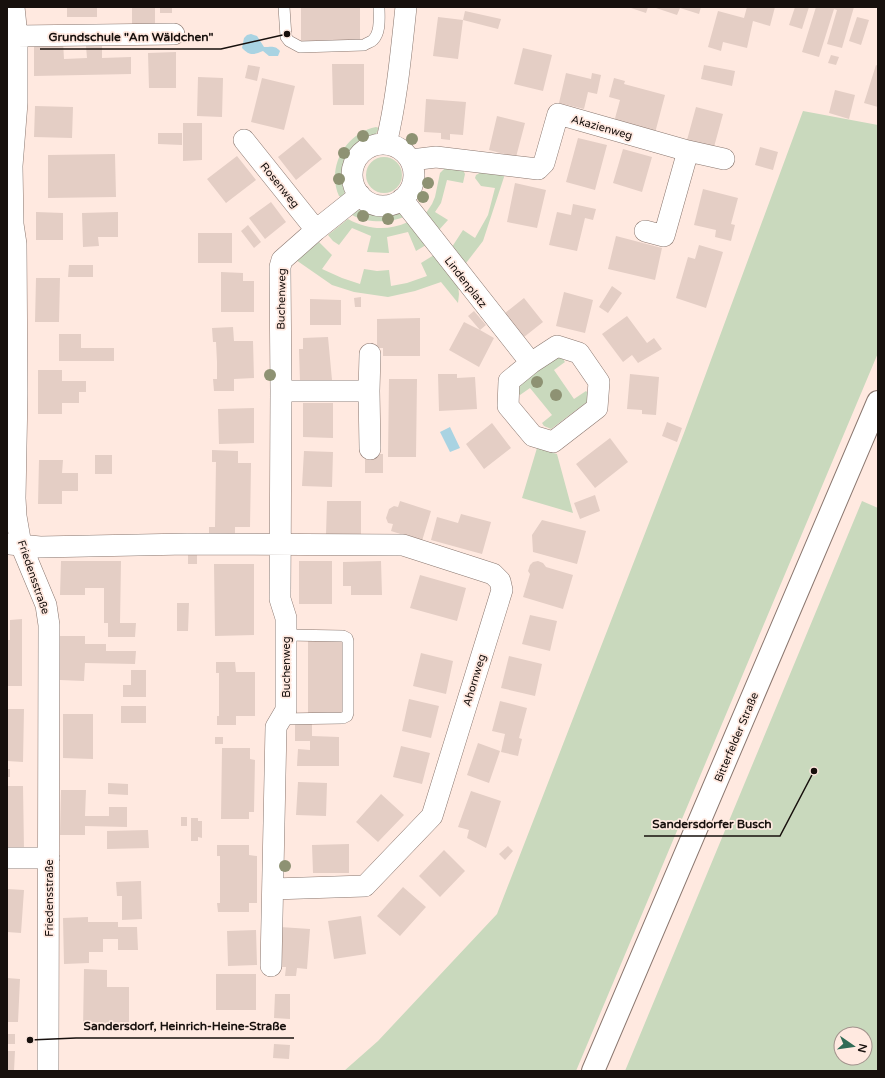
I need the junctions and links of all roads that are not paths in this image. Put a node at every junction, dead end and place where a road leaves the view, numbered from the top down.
1 (14, 7) edge
2 (284, 7) edge
3 (379, 7) edge
4 (406, 7) edge
5 (174, 34) dead end
6 (17, 36) junction
7 (244, 140) dead end
8 (386, 144) junction
9 (688, 151) junction
10 (410, 160) junction
11 (724, 160) dead end
12 (360, 195) junction
13 (402, 200) junction
14 (316, 230) junction
15 (645, 231) dead end
16 (11, 244) edge
17 (370, 354) dead end
18 (531, 363) junction
19 (281, 391) junction
20 (370, 391) junction
21 (878, 402) edge
22 (370, 449) dead end
23 (280, 544) junction
24 (14, 545) edge
25 (286, 635) junction
26 (280, 719) junction
27 (7, 858) edge
28 (49, 858) junction
29 (273, 889) junction
30 (271, 966) dead end
31 (48, 1071) edge
32 (593, 1071) edge

1 - 6 street, Friedensstraße
2 - 3 lane
4 - 8 street
5 - 6 street
6 - 16 street, Friedensstraße
7 - 14 street, Rosenweg
8 - 10 street
8 - 12 street
9 - 10 street, Akazienweg
9 - 11 street, Akazienweg
9 - 15 street
10 - 13 street
12 - 13 street
12 - 14 street, Buchenweg
13 - 18 street, Lindenplatz
14 - 19 street, Buchenweg
16 - 24 street, Friedensstraße
17 - 20 street
18 - 18 street
19 - 20 street
19 - 23 street, Buchenweg
20 - 22 street
21 - 32 street, Bitterfelder Straße
23 - 24 street, Ahornweg
23 - 25 street, Buchenweg
23 - 29 street, Ahornweg
24 - 28 street, Friedensstraße
25 - 26 street, Buchenweg
25 - 26 lane
26 - 29 street, Buchenweg
27 - 28 street
28 - 31 street, Friedensstraße
29 - 30 street, Buchenweg

